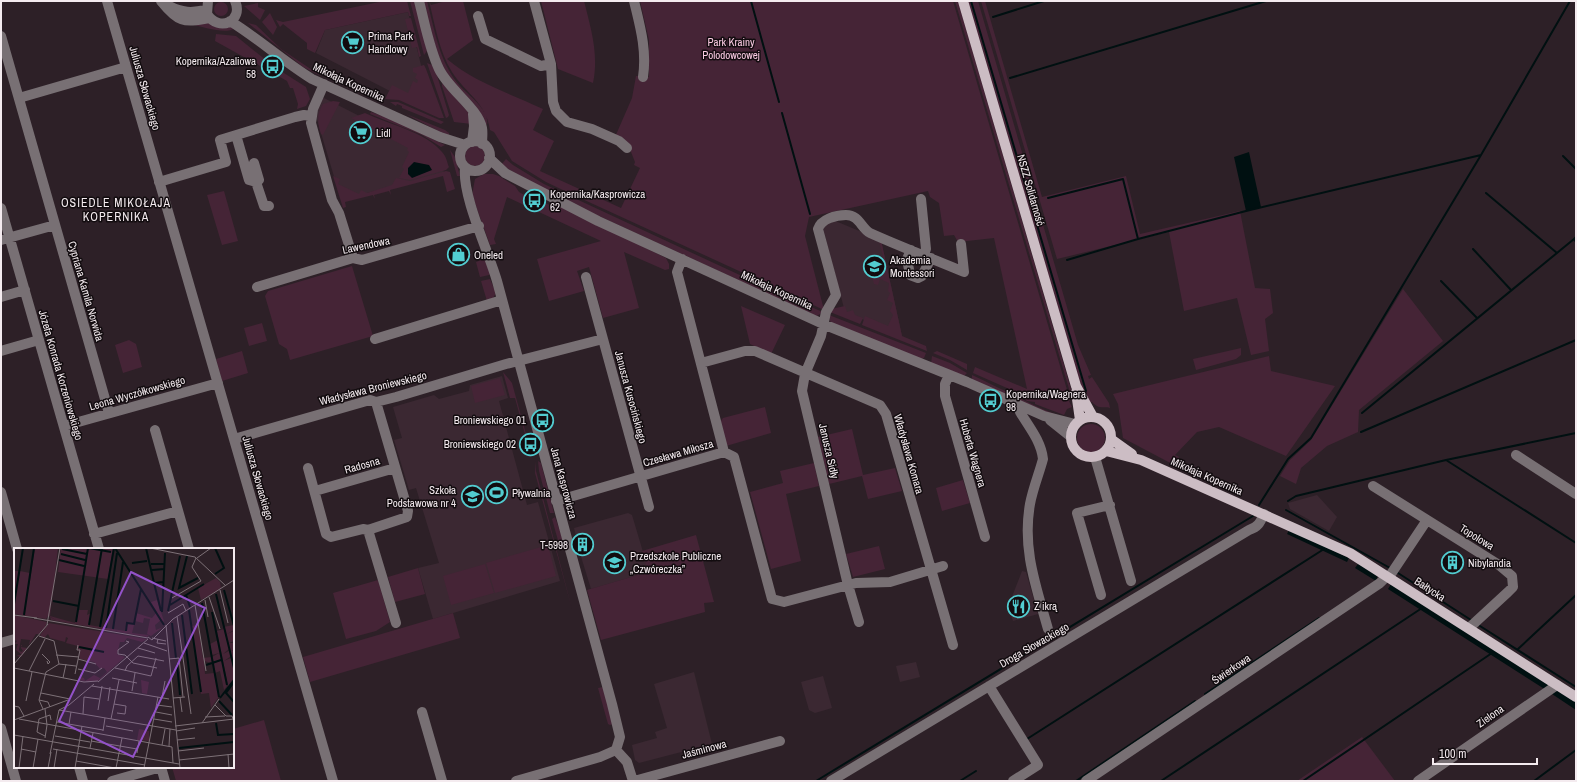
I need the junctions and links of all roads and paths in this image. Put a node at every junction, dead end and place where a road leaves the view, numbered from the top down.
1 (107, 1) edge
2 (235, 1) edge
3 (419, 1) edge
4 (534, 1) edge
5 (634, 1) edge
6 (963, 1) edge
7 (162, 2) edge
8 (207, 10) edge
9 (478, 16) dead end
10 (233, 18) junction
11 (1, 36) edge
12 (551, 64) junction
13 (126, 67) junction
14 (643, 77) dead end
15 (324, 84) junction
16 (19, 98) junction
17 (473, 112) junction
18 (311, 116) junction
19 (236, 135) junction
20 (482, 144) junction
21 (465, 147) junction
22 (627, 148) dead end
23 (254, 163) dead end
24 (487, 163) junction
25 (470, 170) junction
26 (160, 182) junction
27 (256, 182) junction
28 (921, 198) dead end
29 (269, 206) dead end
30 (1, 208) edge
31 (55, 224) junction
32 (479, 226) junction
33 (5, 239) edge
34 (961, 244) dead end
35 (910, 250) junction
36 (927, 257) junction
37 (353, 258) junction
38 (682, 259) junction
39 (586, 277) dead end
40 (257, 287) dead end
41 (25, 290) junction
42 (1, 297) edge
43 (502, 300) junction
44 (823, 324) junction
45 (375, 339) dead end
46 (603, 339) junction
47 (39, 340) junction
48 (1, 351) edge
49 (518, 361) junction
50 (701, 363) junction
51 (805, 374) junction
52 (949, 375) junction
53 (218, 383) junction
54 (1076, 386) junction
55 (376, 402) junction
56 (1021, 407) junction
57 (109, 413) junction
58 (1044, 416) junction
59 (1093, 417) junction
60 (1078, 422) junction
61 (64, 426) junction
62 (155, 430) dead end
63 (1070, 436) junction
64 (234, 439) junction
65 (1111, 439) junction
66 (1106, 451) junction
67 (724, 452) junction
68 (1516, 455) dead end
69 (1095, 457) junction
70 (1141, 460) junction
71 (308, 468) dead end
72 (395, 468) junction
73 (640, 476) junction
74 (1373, 486) dead end
75 (315, 490) junction
76 (1, 492) edge
77 (1576, 494) edge
78 (556, 501) junction
79 (1110, 505) junction
80 (649, 507) dead end
81 (178, 511) junction
82 (1264, 514) junction
83 (1427, 520) junction
84 (368, 530) junction
85 (94, 534) junction
86 (985, 537) dead end
87 (17, 548) edge
88 (99, 548) edge
89 (189, 548) edge
90 (943, 566) dead end
91 (930, 570) junction
92 (1388, 576) junction
93 (1131, 581) dead end
94 (848, 585) junction
95 (1101, 595) dead end
96 (859, 622) dead end
97 (396, 623) dead end
98 (1469, 628) junction
99 (1048, 629) dead end
100 (14, 639) edge
101 (1, 643) edge
102 (953, 645) dead end
103 (1557, 685) junction
104 (989, 686) junction
105 (1576, 697) edge
106 (422, 712) dead end
107 (1, 728) edge
108 (780, 741) dead end
109 (616, 750) junction
110 (79, 768) edge
111 (158, 768) edge
112 (161, 768) edge
113 (548, 777) edge
114 (16, 781) edge
115 (83, 781) edge
116 (112, 781) edge
117 (165, 781) edge
118 (332, 781) edge
119 (442, 781) edge
120 (516, 781) edge
121 (634, 781) edge
122 (831, 781) edge
123 (1013, 781) edge
124 (1086, 781) edge
125 (1418, 781) edge

1 - 13 street, Juliusza Słowackiego
2 - 10 street
3 - 17 street
4 - 12 street
5 - 14 street
6 - 54 main road, NSZZ Solidarność
7 - 8 street
8 - 10 street
9 - 12 street
10 - 15 street, Mikołaja Kopernika
11 - 16 street, Cypriana Kamila Norwida
12 - 22 street
13 - 16 street
13 - 26 street, Juliusza Słowackiego
15 - 18 street
15 - 21 street, Mikołaja Kopernika
16 - 31 street, Cypriana Kamila Norwida
17 - 20 street
17 - 21 street
18 - 19 street
18 - 37 street
19 - 26 street
19 - 27 street
20 - 21 street
20 - 24 street
21 - 25 street
23 - 27 street
24 - 25 street
24 - 38 street, Mikołaja Kopernika
25 - 32 street, Jana Kasprowicza
26 - 53 street, Juliusza Słowackiego
27 - 29 street
28 - 36 street
30 - 33 street, Józefa Konrada Korzeniowskiego
31 - 33 street
31 - 57 street, Cypriana Kamila Norwida
32 - 37 street, Lawendowa
32 - 43 street, Jana Kasprowicza
33 - 41 street, Józefa Konrada Korzeniowskiego
34 - 36 street
35 - 36 street
35 - 36 street
35 - 44 street, Janusza Sidły
37 - 40 street, Lawendowa
38 - 44 street, Mikołaja Kopernika
38 - 50 street
39 - 46 street, Janusza Kusocińskiego
41 - 42 street
41 - 47 street, Józefa Konrada Korzeniowskiego
43 - 45 street
43 - 49 street, Jana Kasprowicza
44 - 51 street, Janusza Sidły
44 - 52 street, Mikołaja Kopernika
46 - 49 street
46 - 73 street, Janusza Kusocińskiego
47 - 48 street
47 - 61 street, Józefa Konrada Korzeniowskiego
49 - 55 street, Władysława Broniewskiego
49 - 78 street, Jana Kasprowicza
50 - 51 street, Władysława Komara
50 - 67 street
51 - 91 street, Władysława Komara
51 - 94 street, Janusza Sidły
52 - 56 street, Mikołaja Kopernika
52 - 86 street, Huberta Wagnera
53 - 57 street, Leona Wyczółkowskiego
53 - 64 street, Juliusza Słowackiego
54 - 59 main road, NSZZ Solidarność
54 - 60 main road, NSZZ Solidarność
55 - 64 street, Władysława Broniewskiego
55 - 72 street, Radosna
56 - 58 street, Mikołaja Kopernika
56 - 99 street
57 - 61 street, Leona Wyczółkowskiego
58 - 60 street, Mikołaja Kopernika
58 - 63 street, Mikołaja Kopernika
59 - 60 main road, Mikołaja Kopernika
59 - 65 main road, Mikołaja Kopernika
60 - 63 main road
61 - 85 street, Józefa Konrada Korzeniowskiego
62 - 81 street
63 - 69 main road, Mikołaja Kopernika
64 - 118 street, Juliusza Słowackiego
65 - 66 main road
65 - 70 main road, Mikołaja Kopernika
66 - 69 main road
66 - 70 main road, Mikołaja Kopernika
67 - 73 street, Czesława Miłosza
67 - 94 street, Czesława Miłosza
68 - 77 street
69 - 79 street
70 - 82 main road, Mikołaja Kopernika
71 - 75 street
72 - 75 street, Radosna
72 - 84 street
73 - 78 street, Czesława Miłosza
73 - 80 street, Janusza Kusocińskiego
74 - 83 street, Topolowa
75 - 84 street
76 - 87 street
78 - 109 street, Jana Kasprowicza
79 - 93 street
79 - 95 street
81 - 85 street
81 - 89 street
82 - 92 main road, Bałtycka
82 - 104 street, Droga Słowackiego
83 - 92 street
83 - 98 street, Topolowa
84 - 97 street
85 - 88 street, Józefa Konrada Korzeniowskiego
90 - 91 street
91 - 94 street
91 - 102 street, Władysława Komara
92 - 98 main road, Bałtycka
92 - 124 street, Świerkowa
94 - 96 street, Janusza Sidły
98 - 103 main road, Bałtycka
100 - 101 street
103 - 105 main road, Bałtycka
103 - 125 street, Zielona
104 - 122 street, Droga Słowackiego
104 - 123 street
106 - 119 street
107 - 114 street
108 - 121 street, Jaśminowa
109 - 113 street
109 - 121 street
110 - 115 street
111 - 116 street
112 - 117 street
113 - 120 street

